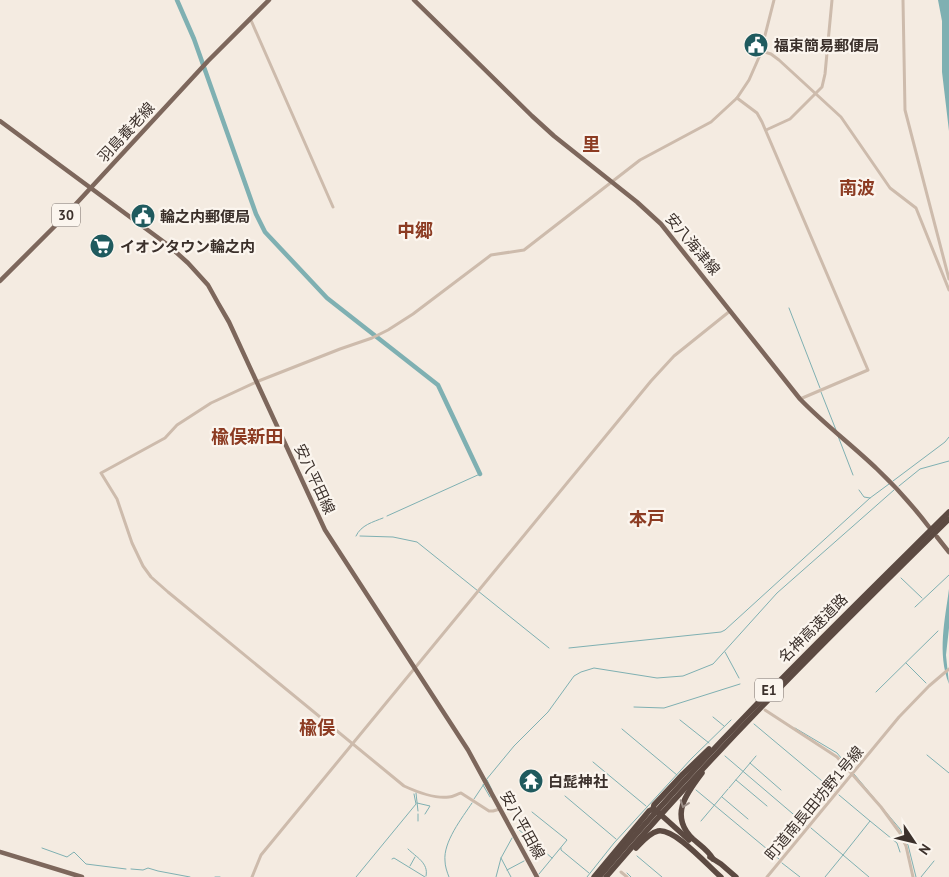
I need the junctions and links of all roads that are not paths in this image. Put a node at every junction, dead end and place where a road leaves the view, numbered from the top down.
1 (269, 0) edge
2 (414, 0) edge
3 (774, 0) edge
4 (832, 0) edge
5 (903, 0) edge
6 (250, 18) junction
7 (761, 51) junction
8 (816, 94) junction
9 (737, 98) junction
10 (0, 121) edge
11 (766, 130) junction
12 (612, 182) junction
13 (91, 188) junction
14 (333, 207) dead end
15 (949, 280) edge
16 (0, 281) edge
17 (949, 290) edge
18 (731, 311) junction
19 (256, 382) junction
20 (800, 399) junction
21 (949, 512) edge
22 (949, 519) edge
23 (929, 527) dead end
24 (937, 537) dead end
25 (949, 552) edge
26 (414, 668) junction
27 (949, 669) edge
28 (778, 681) junction
29 (765, 710) dead end
30 (744, 723) junction
31 (352, 743) junction
32 (852, 774) junction
33 (500, 809) junction
34 (653, 810) junction
35 (682, 836) junction
36 (0, 852) edge
37 (713, 859) junction
38 (621, 872) dead end
39 (720, 876) edge
40 (82, 877) edge
41 (252, 877) edge
42 (537, 877) edge
43 (594, 877) edge
44 (599, 877) edge
45 (608, 877) edge
46 (627, 877) edge
47 (736, 877) edge
48 (767, 877) edge
49 (914, 877) edge

1 - 6 main road, 羽島養老線 / 30
2 - 12 main road, 安八海津線
3 - 7 street
4 - 8 street
5 - 15 street
6 - 13 main road, 羽島養老線 / 30
6 - 14 street
7 - 8 street
7 - 9 street
8 - 11 street
8 - 17 street
9 - 11 street
9 - 12 street
10 - 13 main road, 安八平田線
11 - 20 street
12 - 18 main road, 安八海津線
12 - 19 street
13 - 16 main road, 羽島養老線 / 30
13 - 19 main road, 安八平田線
18 - 20 main road, 安八海津線
18 - 26 street
19 - 26 main road, 安八平田線
19 - 31 street
20 - 23 main road, 安八海津線
21 - 28 highway, 名神高速道路 / E1
22 - 30 highway, 名神高速道路 / E1
24 - 25 main road
26 - 31 street
26 - 33 main road, 安八平田線
27 - 32 street, 町道南長田坊野1号線
28 - 34 highway
28 - 44 highway, 名神高速道路 / E1
29 - 32 street
30 -> 37 highway
30 - 45 highway, 名神高速道路 / E1
31 - 33 street
31 - 41 street
32 - 48 street, 町道南長田坊野1号線
32 - 49 street
33 - 42 main road, 安八平田線
34 - 35 highway
34 - 43 highway
35 - 37 highway
35 - 39 highway
36 - 40 main road
37 - 47 highway
38 - 46 street
39 - 45 highway

